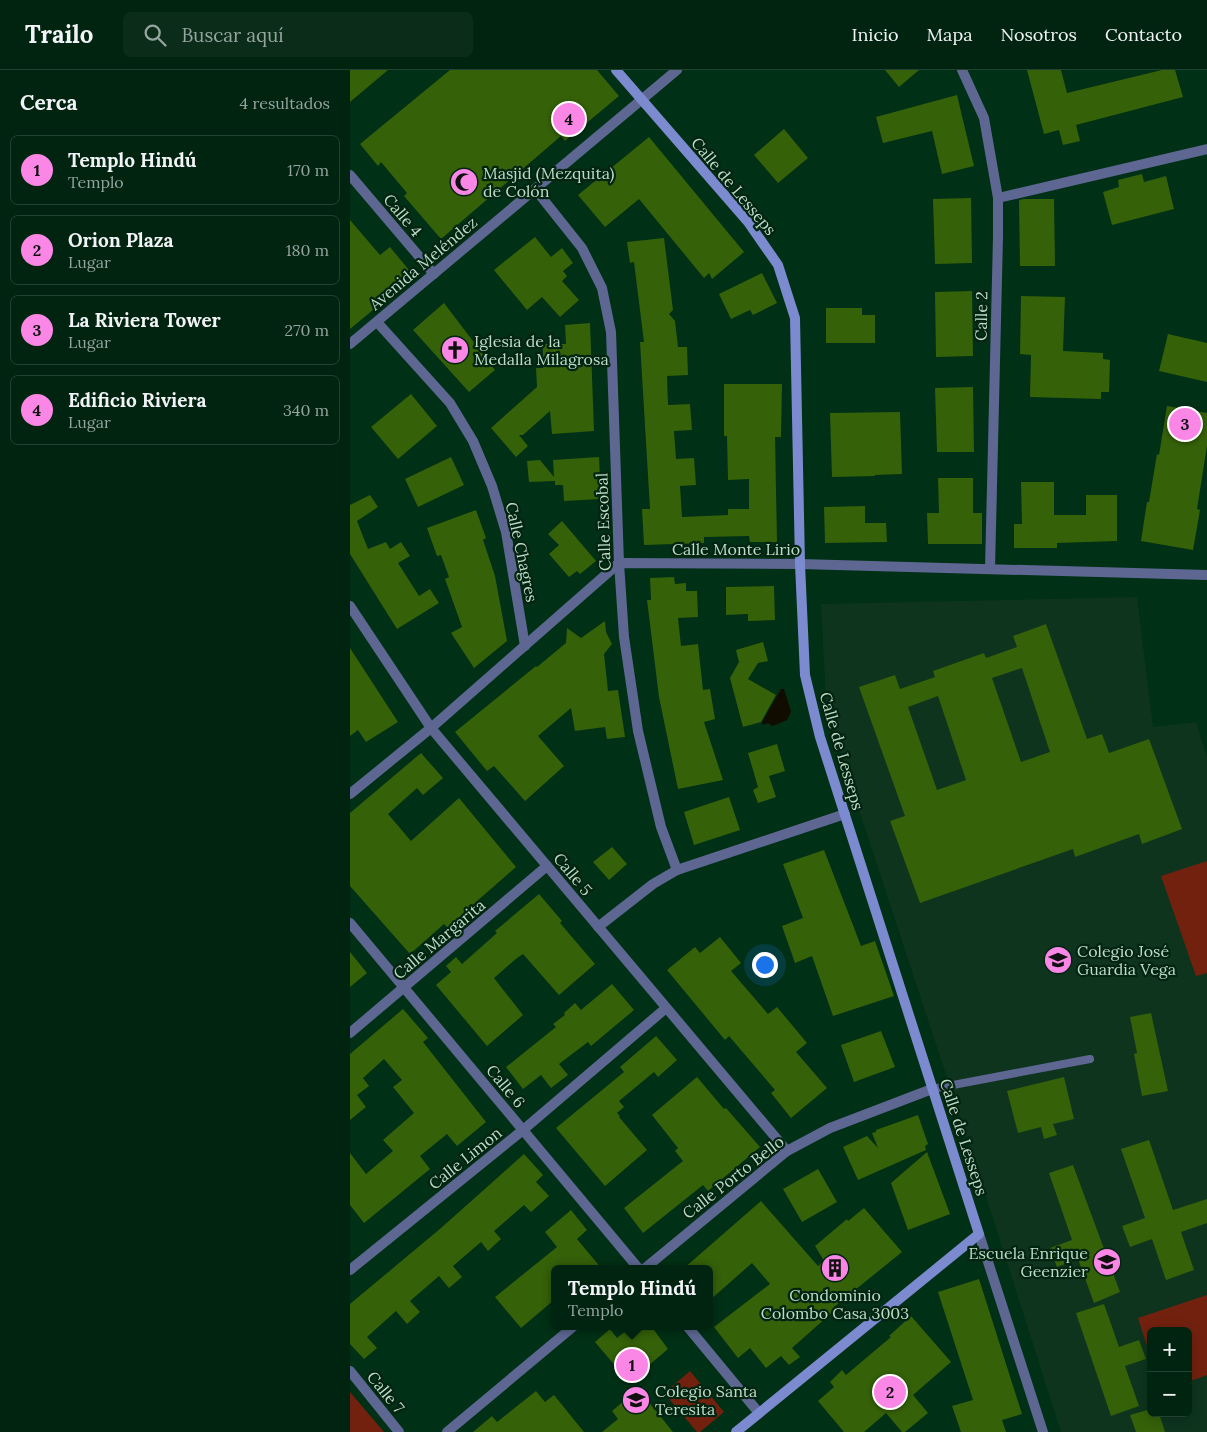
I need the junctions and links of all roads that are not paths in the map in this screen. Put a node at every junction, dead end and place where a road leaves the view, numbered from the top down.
1 (616, 70) edge
2 (677, 70) edge
3 (962, 70) edge
4 (641, 101) junction
5 (1207, 149) edge
6 (350, 175) edge
7 (535, 189) junction
8 (998, 198) junction
9 (434, 274) junction
10 (377, 322) junction
11 (350, 344) edge
12 (619, 563) junction
13 (800, 564) junction
14 (990, 569) junction
15 (1207, 576) edge
16 (350, 606) edge
17 (525, 646) junction
18 (431, 728) junction
19 (350, 794) edge
20 (845, 814) junction
21 (547, 866) junction
22 (677, 870) junction
23 (350, 923) edge
24 (598, 927) junction
25 (404, 988) junction
26 (666, 1008) junction
27 (350, 1033) edge
28 (1090, 1059) dead end
29 (932, 1089) junction
30 (523, 1130) junction
31 (787, 1151) junction
32 (980, 1234) junction
33 (636, 1265) edge
34 (649, 1265) edge
35 (350, 1270) edge
36 (569, 1330) edge
37 (690, 1330) edge
38 (350, 1371) edge
39 (759, 1413) junction
40 (399, 1432) edge
41 (447, 1432) edge
42 (736, 1432) edge
43 (1043, 1432) edge

1 - 4 main road, Calle de Lesseps
2 - 4 street, Avenida Meléndez
3 - 8 street, Calle 2
4 - 7 street, Avenida Meléndez
4 - 13 main road, Calle de Lesseps
5 - 8 street
6 - 9 street, Calle 4
7 - 9 street, Avenida Meléndez
7 - 12 street, Calle Escobal
8 - 14 street, Calle 2
9 - 10 street, Avenida Meléndez
10 - 11 street, Avenida Meléndez
10 - 17 street, Calle Chagres
12 - 13 street, Calle Monte Lirio
12 - 17 street
12 - 22 street, Calle Escobal
13 - 14 street, Calle Monte Lirio
13 - 20 main road, Calle de Lesseps
14 - 15 street, Calle Monte Lirio
16 - 18 street, Calle 5
17 - 18 street
18 - 19 street
18 - 21 street, Calle 5
20 - 22 street
20 - 29 main road, Calle de Lesseps
21 - 24 street, Calle 5
21 - 25 street, Calle Margarita
22 - 24 street
23 - 25 street, Calle 6
24 - 26 street, Calle 5
25 - 27 street, Calle Margarita
25 - 30 street, Calle 6
26 - 30 street, Calle Limon
26 - 31 street, Calle 5
28 - 29 lane
29 - 31 street, Calle Porto Bello
29 - 32 main road, Calle de Lesseps
30 - 33 street, Calle 6
30 - 35 street, Calle Limon
31 - 34 street, Calle Porto Bello
32 - 39 main road
32 - 43 street, Calle de Lesseps
36 - 41 street
37 - 39 street
38 - 40 street, Calle 7
39 - 42 main road

